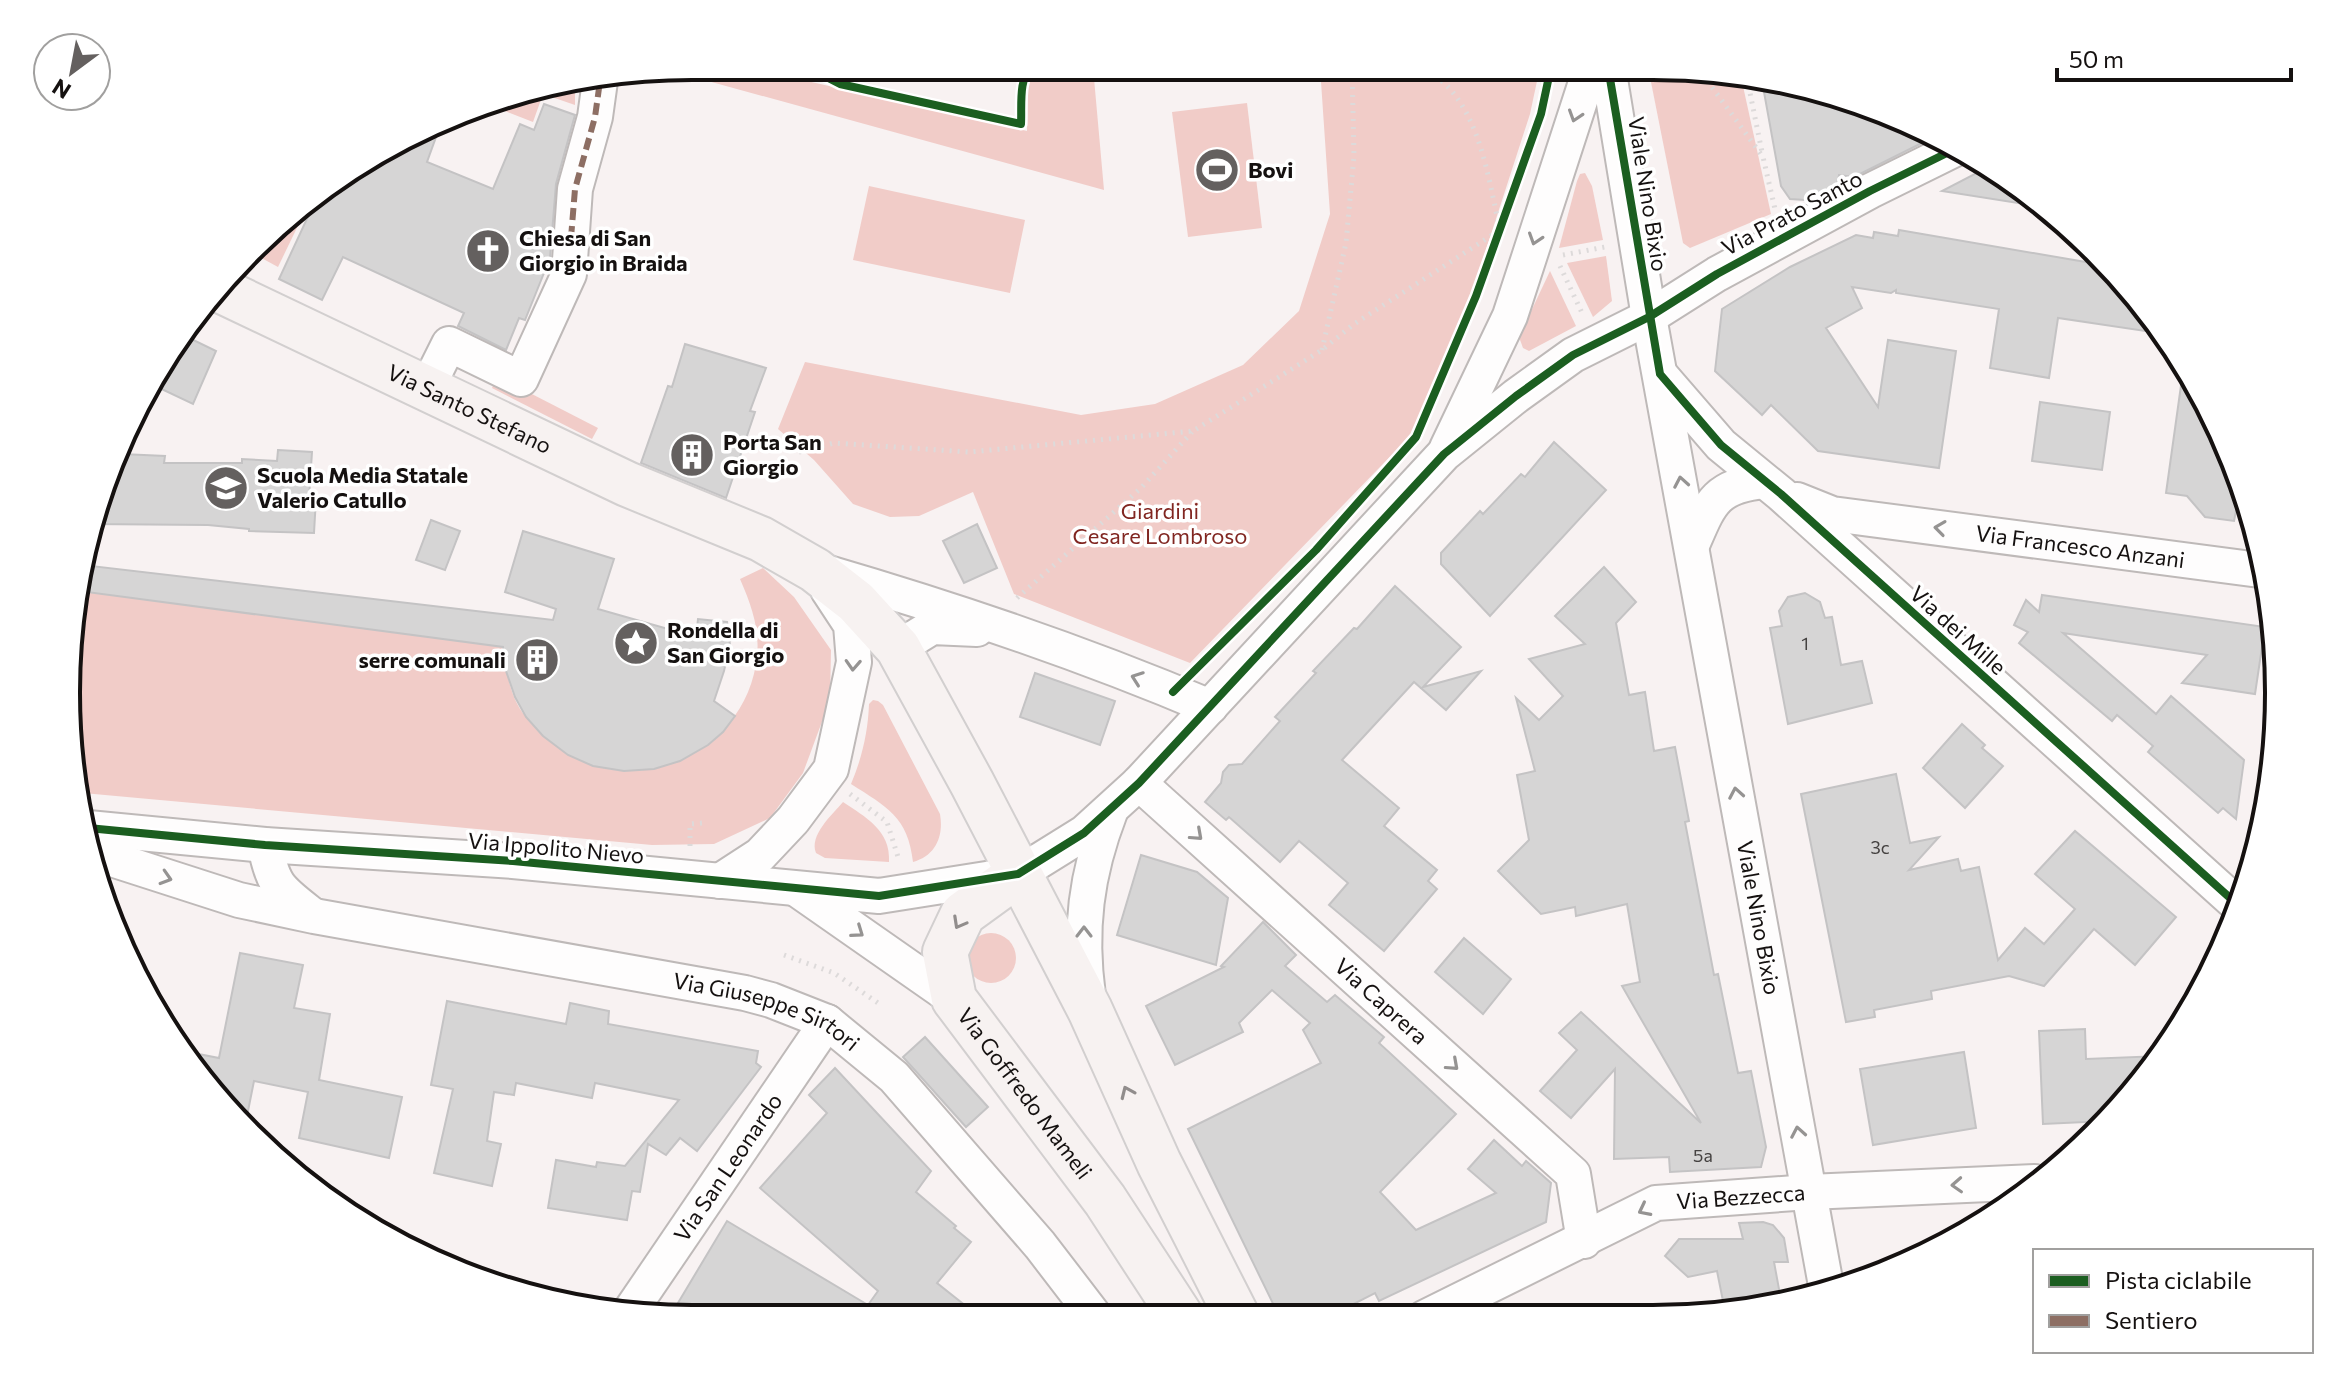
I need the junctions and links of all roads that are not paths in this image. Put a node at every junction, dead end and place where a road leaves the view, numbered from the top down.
1 (1587, 80) edge
2 (1610, 80) edge
3 (599, 87) edge
4 (1944, 154) edge
5 (1559, 165) junction
6 (1627, 177) junction
7 (228, 294) edge
8 (1649, 317) junction
9 (1660, 374) junction
10 (427, 388) junction
11 (1444, 454) junction
12 (1773, 488) junction
13 (1892, 521) junction
14 (1692, 545) junction
15 (2252, 569) edge
16 (815, 570) junction
17 (1871, 576) junction
18 (1000, 628) junction
19 (898, 648) junction
20 (1210, 707) junction
21 (1139, 783) junction
22 (1111, 808) junction
23 (96, 829) edge
24 (265, 845) junction
25 (103, 856) edge
26 (1018, 874) junction
27 (720, 881) junction
28 (794, 888) junction
29 (2229, 897) edge
30 (314, 916) junction
31 (954, 999) junction
32 (1090, 1010) junction
33 (827, 1022) junction
34 (1159, 1163) junction
35 (2019, 1183) edge
36 (1809, 1192) junction
37 (1105, 1200) junction
38 (1584, 1241) junction
39 (1204, 1252) junction
40 (1153, 1274) junction
41 (1825, 1280) edge
42 (636, 1302) edge
43 (1086, 1305) edge
44 (1173, 1305) edge
45 (1231, 1305) edge
46 (1451, 1305) edge

1 -> 5 street
2 - 6 street, Viale Nino Bixio
3 - 10 street
4 - 8 street, Via Prato Santo
5 - 6 street
5 -> 11 street
6 - 8 street, Viale Nino Bixio
7 - 10 main road, Via Santo Stefano
8 - 9 street, Viale Nino Bixio
8 - 11 street, Via Prato Santo
9 - 12 street, Via dei Mille
14 -> 9 street, Viale Nino Bixio
10 - 16 main road, Via Santo Stefano
11 - 20 street
12 - 13 street, Via Francesco Anzani
12 - 14 street
12 - 17 street, Via dei Mille
15 -> 13 street, Via Francesco Anzani
13 - 17 street
36 -> 14 street, Viale Nino Bixio
16 - 18 street
16 - 19 main road
16 -> 27 street
17 - 29 street, Via dei Mille
18 - 19 street
20 -> 18 street
19 - 26 main road
20 - 21 street
21 - 22 street
21 -> 38 street, Via Caprera
22 - 26 street
32 -> 22 street
23 - 24 street, Via Ippolito Nievo
24 - 27 street, Via Ippolito Nievo
24 - 30 street, Via Giuseppe Sirtori
25 -> 30 street, Via Giuseppe Sirtori
26 - 28 street, Via Ippolito Nievo
26 -> 31 main road, Via Goffredo Mameli
26 - 32 main road
27 - 28 street, Via Ippolito Nievo
28 -> 31 street, Via Ippolito Nievo
30 - 33 street, Via Giuseppe Sirtori
31 - 37 main road, Via Goffredo Mameli
34 -> 32 main road
33 - 42 street, Via San Leonardo
33 - 43 street, Via Giuseppe Sirtori
34 - 37 main road, Via Goffredo Mameli
34 - 39 main road
35 -> 36 street, Via Bezzecca
36 -> 38 street, Via Bezzecca
36 - 41 street, Viale Nino Bixio
37 - 40 main road, Via Goffredo Mameli
38 - 46 street, Via Bezzecca
39 - 40 main road
39 - 45 main road
40 - 44 main road, Via Goffredo Mameli

